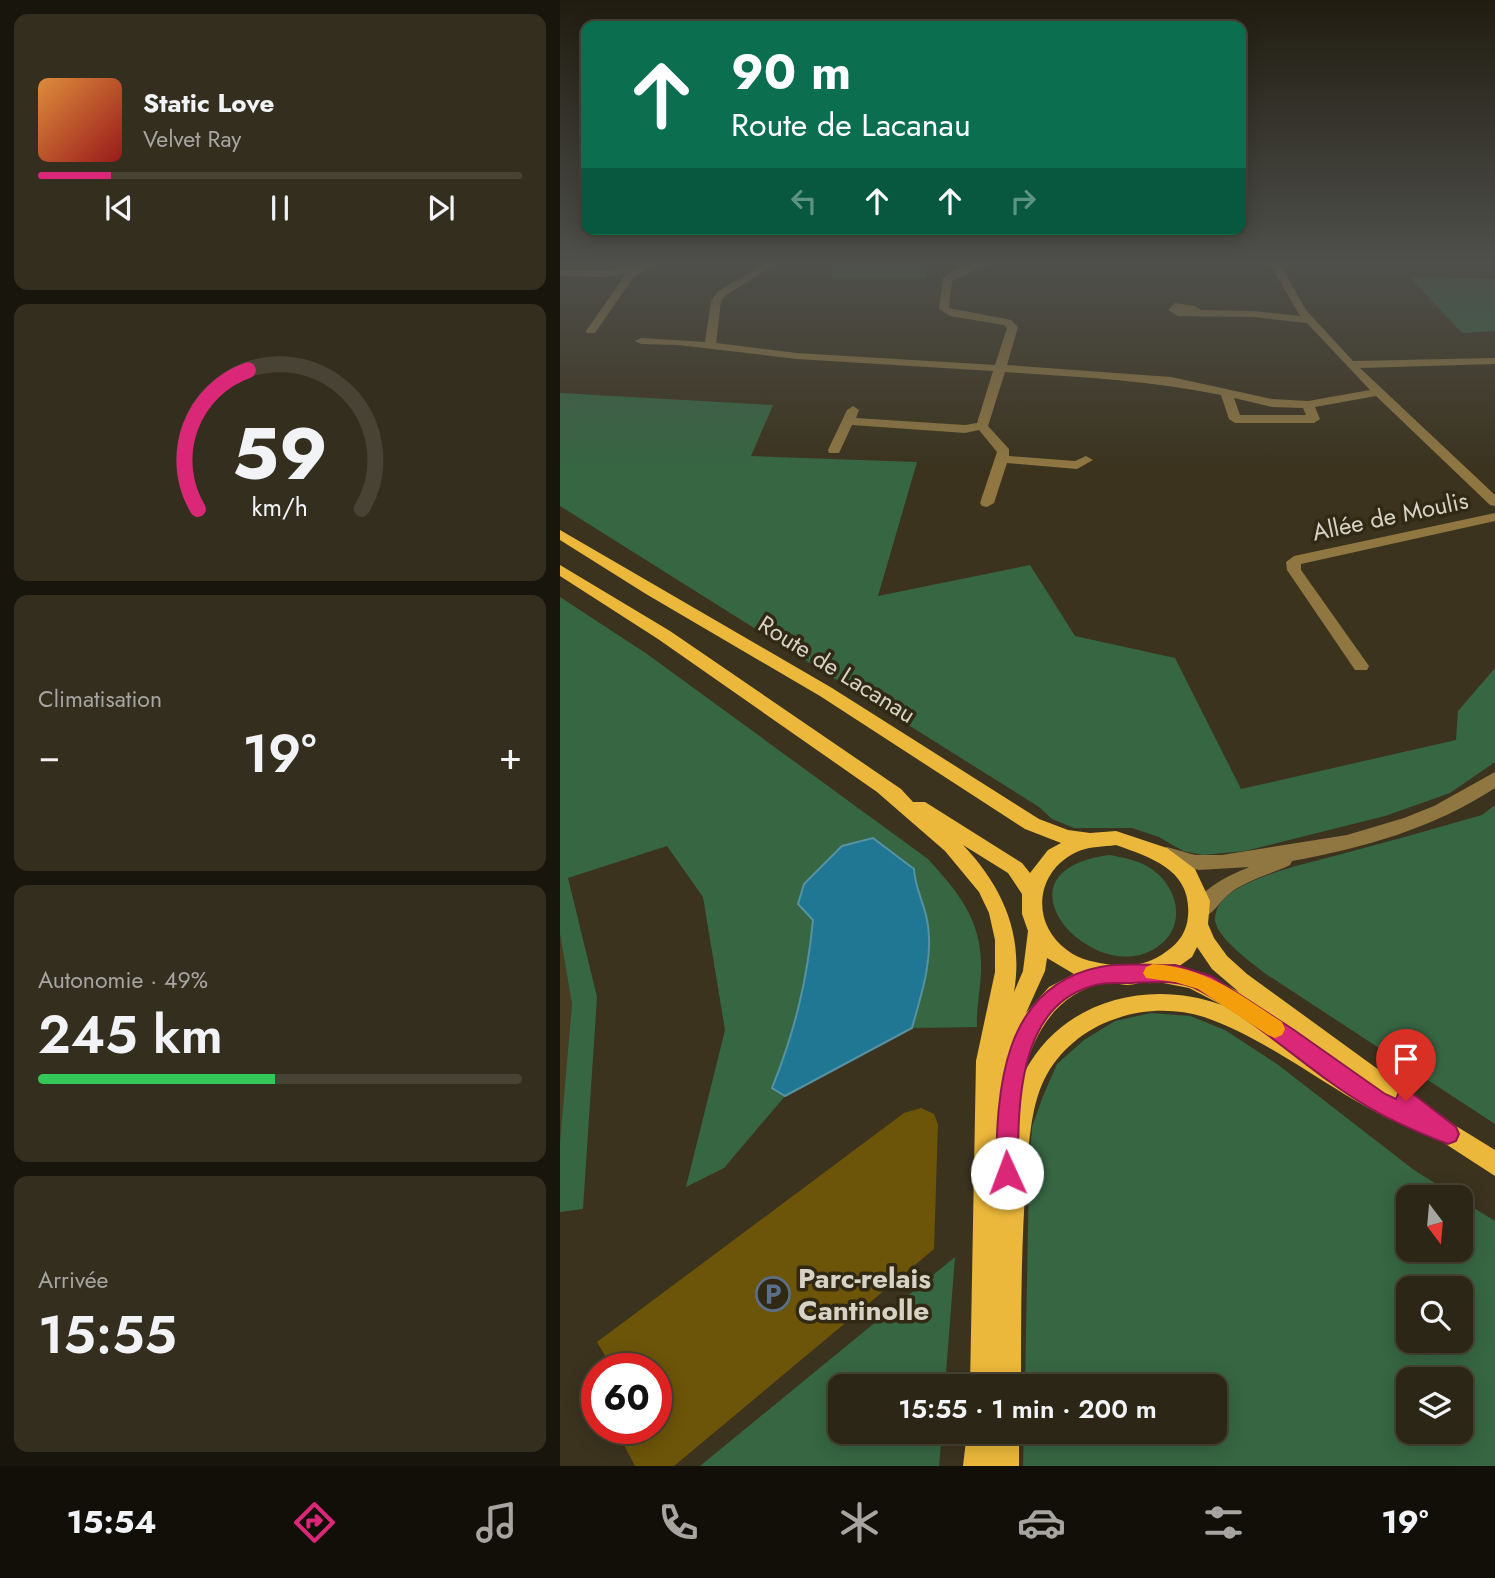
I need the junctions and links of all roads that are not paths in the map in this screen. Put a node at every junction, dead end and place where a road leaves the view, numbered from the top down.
1 (712, 332) edge
2 (1011, 332) edge
3 (1321, 332) edge
4 (641, 341) dead end
5 (710, 345) junction
6 (1495, 360) edge
7 (1350, 365) junction
8 (1000, 368) junction
9 (1225, 391) junction
10 (1378, 392) junction
11 (1308, 405) junction
12 (982, 426) junction
13 (1420, 430) junction
14 (834, 450) dead end
15 (1003, 459) junction
16 (1086, 460) dead end
17 (1495, 495) edge
18 (1495, 502) edge
19 (987, 503) dead end
20 (1495, 517) edge
21 (560, 534) edge
22 (560, 569) edge
23 (1360, 666) dead end
24 (1495, 779) edge
25 (885, 789) junction
26 (1090, 840) junction
27 (1167, 855) junction
28 (1295, 855) junction
29 (1031, 891) junction
30 (1200, 918) junction
31 (1038, 933) junction
32 (1148, 972) junction
33 (1103, 975) junction
34 (1378, 1101) junction
35 (985, 1115) junction
36 (1448, 1134) junction
37 (1495, 1164) edge
38 (1010, 1221) junction
39 (984, 1374) edge
40 (1007, 1374) edge
41 (980, 1444) edge
42 (1005, 1444) edge
43 (978, 1466) edge
44 (1004, 1466) edge

1 - 5 street
2 - 8 street
3 - 7 street
4 - 5 street
5 - 8 street
6 - 7 street
7 - 10 street
8 - 9 street
8 - 12 street
9 - 11 street
9 - 11 street
10 - 11 street
10 - 13 street
12 - 14 street
12 - 15 street
13 - 17 street
13 - 18 street
15 - 16 street
15 - 19 street
20 - 23 street, Allée de Moulis
21 - 26 main road, Route de Lacanau
22 - 25 main road
24 - 28 street
25 - 29 main road
25 - 35 main road
26 - 27 main road
26 - 29 main road
27 - 28 street
27 - 30 main road
28 - 30 street
29 - 31 main road
30 - 32 main road
30 - 36 main road
31 - 33 main road
31 - 35 main road
32 - 33 main road
32 - 34 main road
33 - 38 main road
34 - 36 main road
34 - 38 main road
35 - 39 main road
36 - 37 main road
38 - 40 main road
41 - 43 main road
42 - 44 main road

